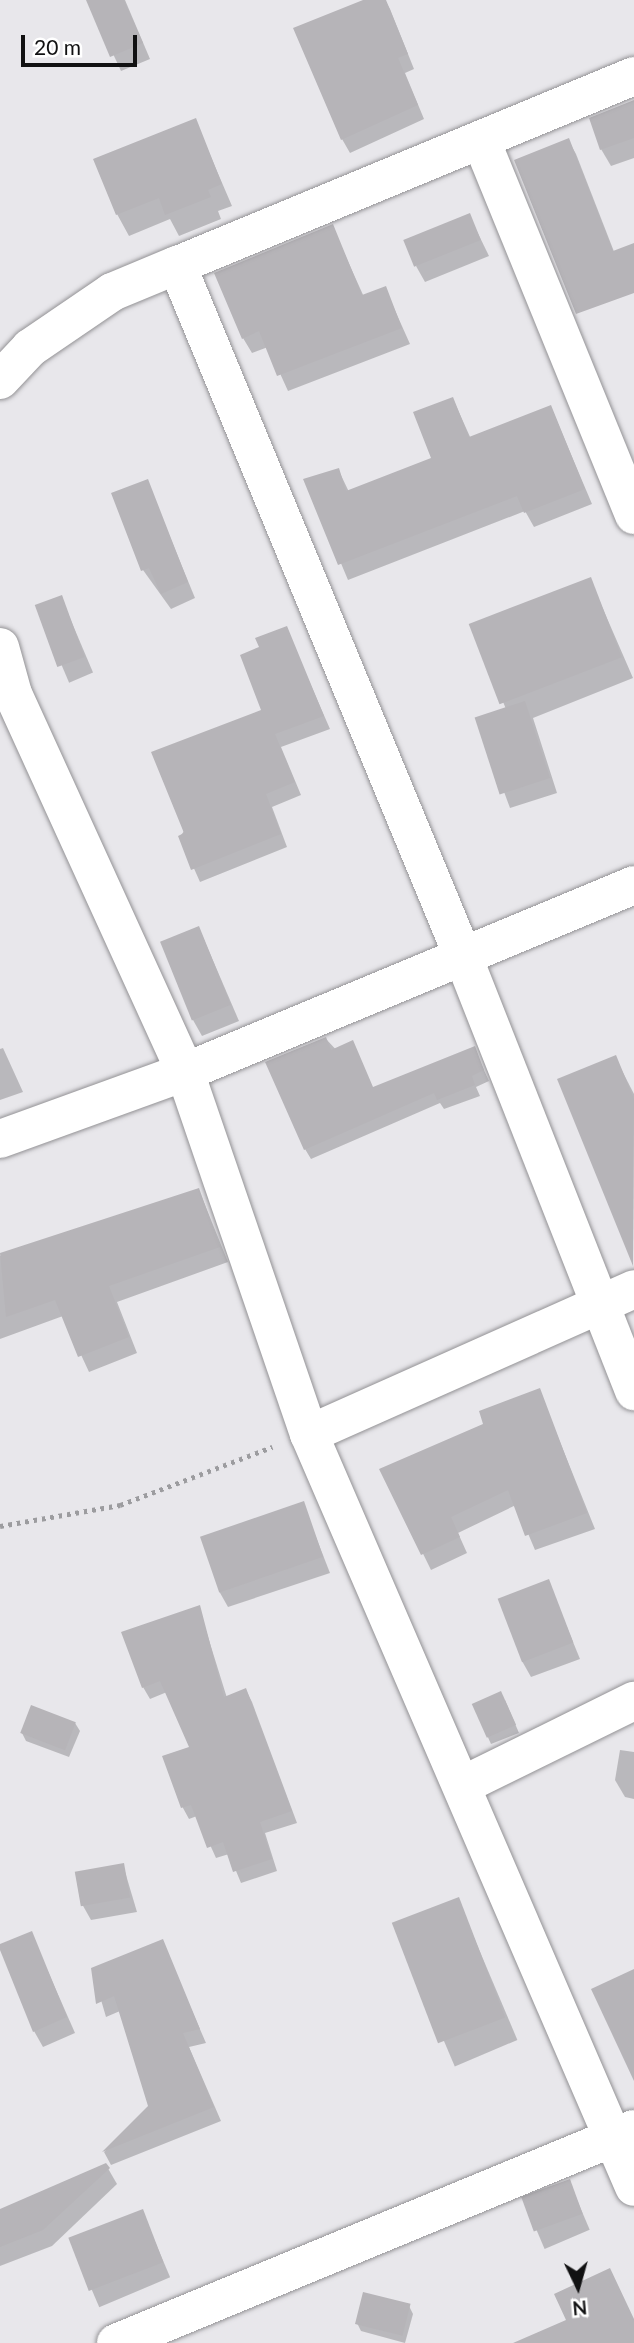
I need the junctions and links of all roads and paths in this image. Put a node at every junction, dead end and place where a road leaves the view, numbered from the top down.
1 (634, 76) edge
2 (481, 139) junction
3 (177, 265) junction
4 (0, 380) edge
5 (630, 495) edge
6 (0, 647) edge
7 (634, 885) edge
8 (462, 954) junction
9 (185, 1072) junction
10 (0, 1139) edge
11 (634, 1289) edge
12 (595, 1306) junction
13 (634, 1391) edge
14 (309, 1434) junction
15 (0, 1526) edge
16 (634, 1701) edge
17 (463, 1785) junction
18 (624, 2134) edge
19 (634, 2187) edge
20 (116, 2343) edge

1 - 2 street
2 - 3 street
2 - 5 street
3 - 4 street
3 - 8 street
6 - 9 street
7 - 8 street
8 - 9 street
8 - 12 street
9 - 10 street
9 - 14 street
11 - 12 street
12 - 13 street
12 - 14 street
14 - 15 path
14 - 17 street
16 - 17 street
17 - 18 street
18 - 19 street
18 - 20 street

